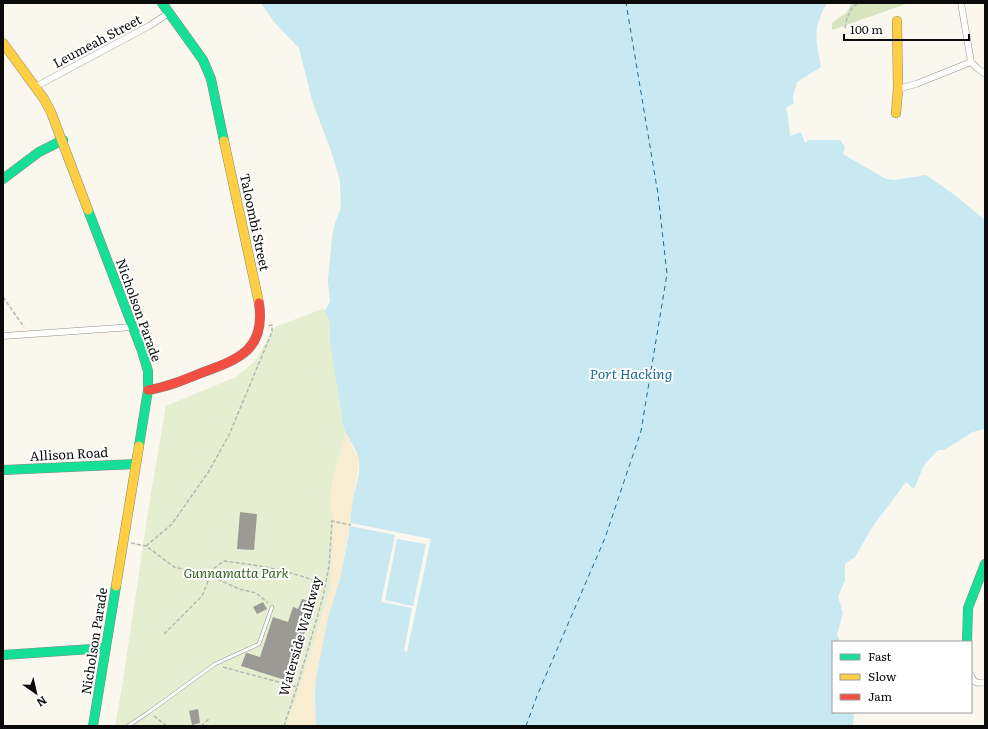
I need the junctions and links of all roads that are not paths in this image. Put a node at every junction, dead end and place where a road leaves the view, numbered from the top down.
1 (162, 3) edge
2 (961, 3) edge
3 (169, 13) junction
4 (897, 21) dead end
5 (3, 43) edge
6 (971, 62) junction
7 (985, 74) edge
8 (35, 87) junction
9 (898, 89) junction
10 (896, 113) dead end
11 (63, 140) junction
12 (3, 180) edge
13 (133, 327) junction
14 (3, 336) edge
15 (148, 390) junction
16 (136, 464) junction
17 (3, 470) edge
18 (985, 564) edge
19 (272, 607) road end
20 (967, 641) edge
21 (106, 648) junction
22 (3, 655) edge
23 (972, 677) edge
24 (985, 682) edge
25 (94, 726) edge
26 (128, 726) edge

1 - 3 street, Taloombi Street
2 - 6 street
3 - 8 street, Leumeah Street
3 - 15 street, Taloombi Street
4 - 9 street
5 - 8 street, Nicholson Parade
6 - 7 street
6 - 9 street
8 - 11 street, Nicholson Parade
9 - 10 street
11 - 12 street
11 - 13 street, Nicholson Parade
13 - 14 street
13 - 15 street, Nicholson Parade
15 - 16 street, Nicholson Parade
16 - 17 street, Allison Road
16 - 21 street, Nicholson Parade
18 - 20 street
19 - 26 lane
21 - 22 street
21 - 25 street, Nicholson Parade
23 - 24 street

